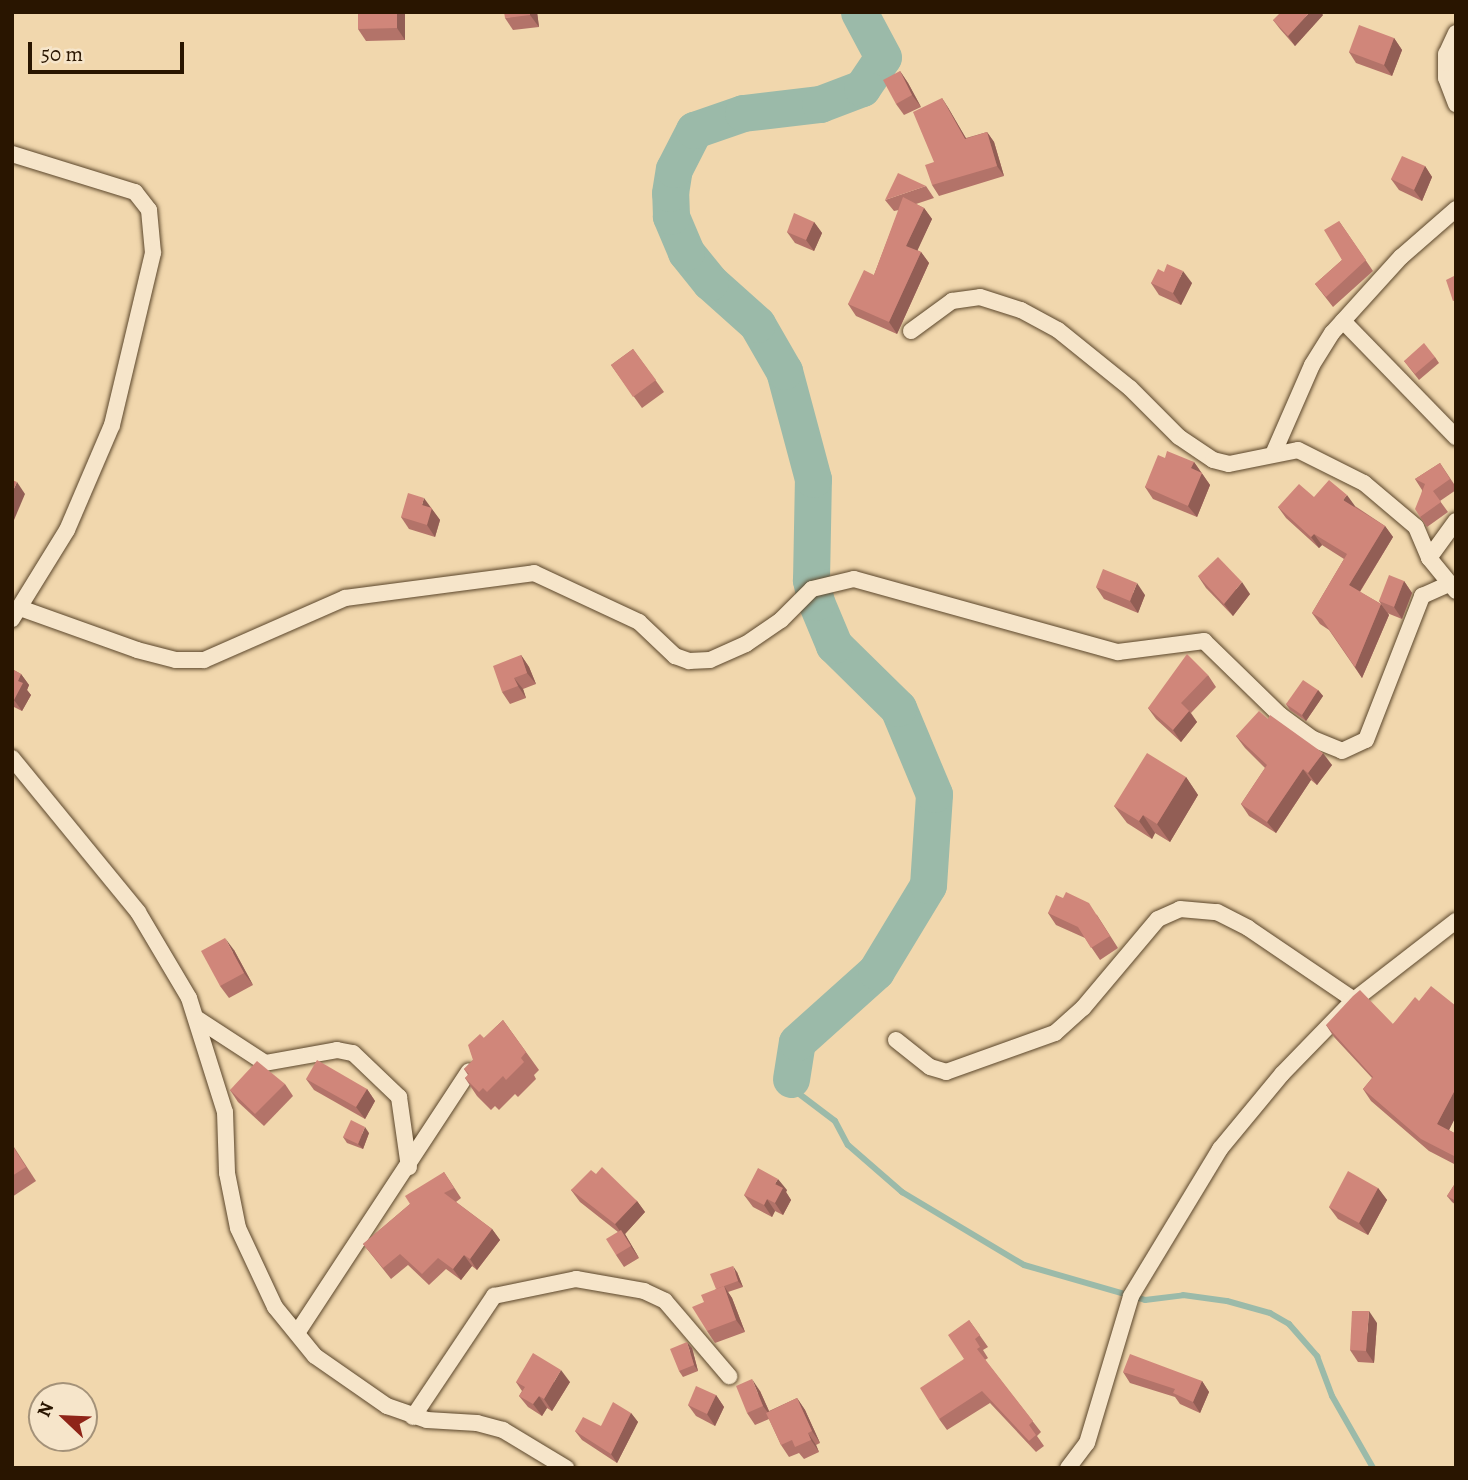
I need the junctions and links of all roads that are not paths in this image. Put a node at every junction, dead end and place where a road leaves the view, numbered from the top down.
1 (1456, 33) edge
2 (1456, 104) edge
3 (12, 154) edge
4 (1456, 209) edge
5 (1343, 321) junction
6 (911, 331) dead end
7 (1456, 437) edge
8 (1274, 452) junction
9 (1456, 521) edge
10 (1429, 558) junction
11 (1451, 588) edge
12 (16, 614) edge
13 (12, 758) edge
14 (1456, 921) edge
15 (1354, 1000) junction
16 (195, 1018) junction
17 (896, 1040) dead end
18 (469, 1071) edge
19 (409, 1167) junction
20 (297, 1333) junction
21 (729, 1376) dead end
22 (413, 1417) junction
23 (566, 1468) edge
24 (1068, 1468) edge

1 - 2 street
3 - 12 street
4 - 5 street
5 - 7 street
5 - 8 street
6 - 8 street
8 - 10 street
9 - 10 street
10 - 11 street
11 - 12 street
13 - 16 street
14 - 15 street
15 - 17 street
15 - 24 street
16 - 19 street
16 - 20 street
18 - 19 street
19 - 20 street
20 - 22 street
21 - 22 street
22 - 23 street

